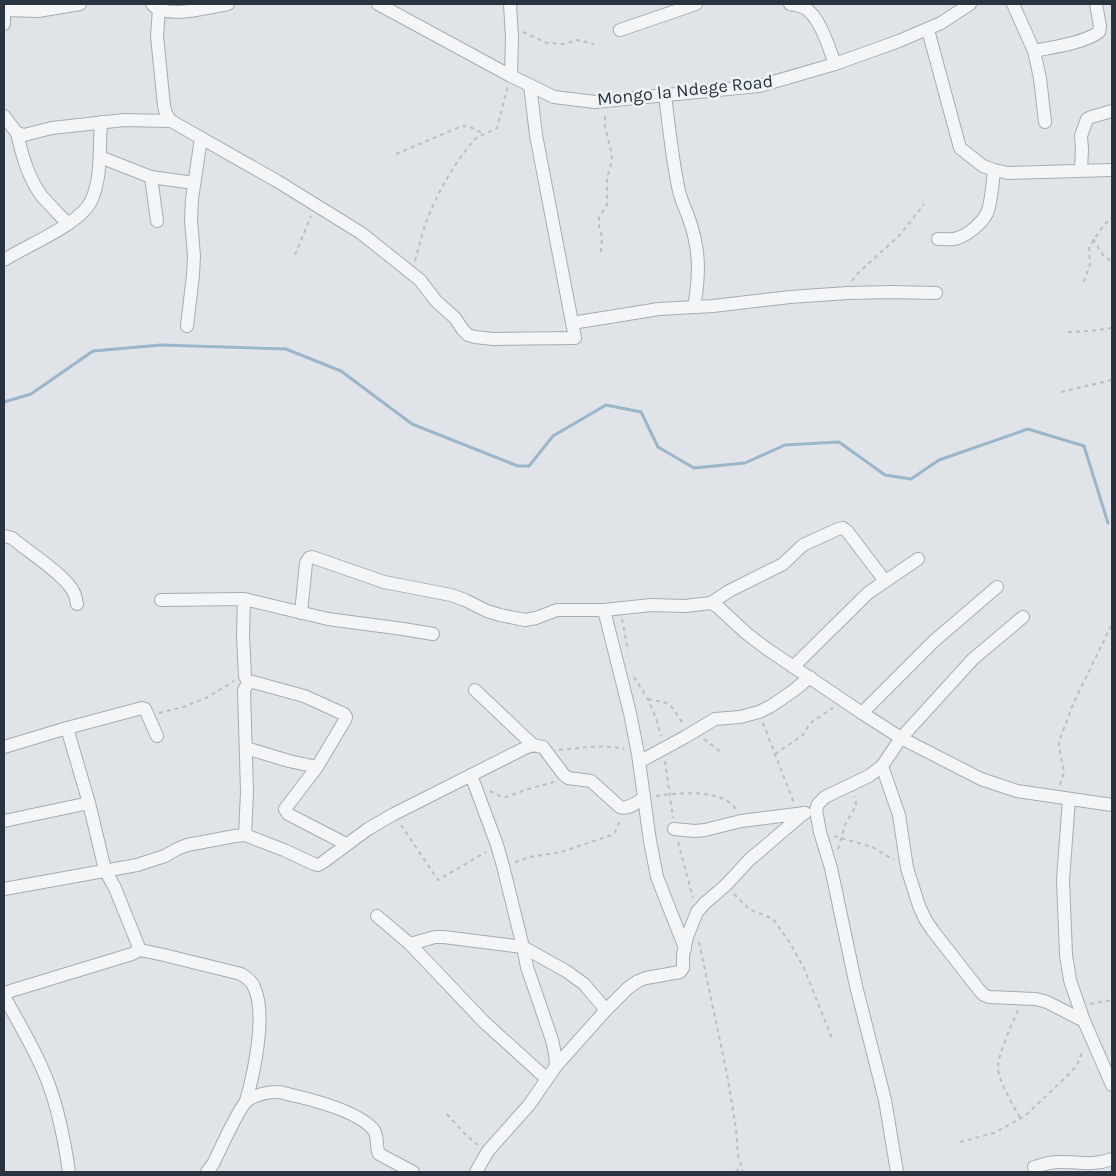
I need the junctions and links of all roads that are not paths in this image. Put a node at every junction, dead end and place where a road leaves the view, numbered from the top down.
1 (4, 4) edge
2 (80, 4) edge
3 (228, 4) edge
4 (378, 4) edge
5 (510, 4) edge
6 (696, 4) edge
7 (790, 4) edge
8 (970, 4) edge
9 (1013, 4) edge
10 (1096, 4) edge
11 (156, 7) edge
12 (4, 10) edge
13 (4, 24) edge
14 (620, 30) dead end
15 (928, 30) junction
16 (1034, 51) junction
17 (835, 64) junction
18 (511, 76) junction
19 (530, 85) junction
20 (665, 95) junction
21 (1112, 111) edge
22 (4, 116) edge
23 (171, 121) junction
24 (101, 122) junction
25 (1045, 122) dead end
26 (17, 133) junction
27 (201, 138) junction
28 (100, 157) junction
29 (994, 170) junction
30 (1081, 170) junction
31 (1112, 170) edge
32 (150, 177) junction
33 (194, 183) junction
34 (157, 221) dead end
35 (68, 224) junction
36 (938, 239) dead end
37 (4, 260) edge
38 (936, 293) dead end
39 (694, 307) junction
40 (572, 323) junction
41 (187, 326) dead end
42 (4, 536) edge
43 (918, 559) dead end
44 (885, 581) junction
45 (998, 587) dead end
46 (244, 599) junction
47 (161, 600) dead end
48 (711, 603) junction
49 (77, 604) dead end
50 (604, 610) junction
51 (301, 613) junction
52 (1023, 617) dead end
53 (432, 634) dead end
54 (793, 667) junction
55 (810, 677) junction
56 (247, 680) junction
57 (475, 690) dead end
58 (862, 713) junction
59 (67, 728) junction
60 (158, 736) dead end
61 (901, 738) junction
62 (534, 745) junction
63 (4, 747) edge
64 (246, 748) junction
65 (638, 758) junction
66 (882, 766) junction
67 (317, 767) junction
68 (473, 779) junction
69 (644, 798) junction
70 (1063, 798) junction
71 (89, 803) junction
72 (1112, 804) edge
73 (806, 812) junction
74 (4, 821) edge
75 (674, 829) road end
76 (245, 835) junction
77 (346, 844) junction
78 (105, 870) junction
79 (4, 889) edge
80 (377, 916) dead end
81 (410, 944) junction
82 (524, 947) junction
83 (685, 948) junction
84 (140, 950) junction
85 (4, 995) edge
86 (606, 1010) junction
87 (1086, 1026) junction
88 (556, 1066) junction
89 (547, 1079) junction
90 (1112, 1085) edge
91 (246, 1101) junction
92 (1112, 1158) edge
93 (1034, 1167) dead end
94 (68, 1172) edge
95 (207, 1172) edge
96 (413, 1172) edge
97 (476, 1172) edge
98 (897, 1172) edge

1 - 12 street
2 - 12 street
3 - 11 street
4 - 18 street, Mongo la Ndege Road
5 - 18 street
6 - 14 street
7 - 17 street
8 - 15 street, Mongo la Ndege Road
9 - 16 street
10 - 16 street
11 - 23 street
12 - 13 street
15 - 17 street, Mongo la Ndege Road
15 - 29 street
16 - 25 street
17 - 20 street, Mongo la Ndege Road
18 - 19 street, Mongo la Ndege Road
19 - 20 street, Mongo la Ndege Road
19 - 40 street
20 - 39 street
21 - 30 street
22 - 26 street
23 - 24 street
23 - 27 street
24 - 26 street
24 - 28 street
26 - 35 street
27 - 33 street
27 - 40 street
28 - 32 street
28 - 35 street
29 - 30 street
29 - 36 street
30 - 31 street
32 - 33 street
32 - 34 street
33 - 41 street
35 - 37 street
38 - 39 street
39 - 40 street
42 - 49 street
43 - 44 street
44 - 48 street
44 - 54 street
45 - 58 street
46 - 47 street
46 - 51 street
46 - 56 street
48 - 50 street
48 - 54 street
50 - 51 street
50 - 65 street
51 - 53 street
52 - 61 street
54 - 55 street
55 - 58 street
55 - 65 street
56 - 64 street
56 - 67 street
57 - 62 street
58 - 61 street
59 - 60 street
59 - 63 street
59 - 71 street
61 - 66 street
61 - 70 street
62 - 68 street
62 - 69 street
64 - 67 street
64 - 76 street
65 - 69 street
66 - 73 street
66 - 87 street
67 - 77 street
68 - 77 street
68 - 82 street
69 - 83 street
70 - 72 street
70 - 87 street
71 - 74 street
71 - 78 street
73 - 75 street
73 - 83 street
73 - 98 street
76 - 77 street
76 - 78 street
78 - 79 street
78 - 84 street
80 - 81 street
81 - 82 street
81 - 89 street
82 - 86 street
82 - 88 street
83 - 86 street
84 - 85 street
84 - 91 street
85 - 94 street
86 - 88 street
87 - 90 street
88 - 89 street
89 - 97 street
91 - 95 street
91 - 96 street
92 - 93 street

